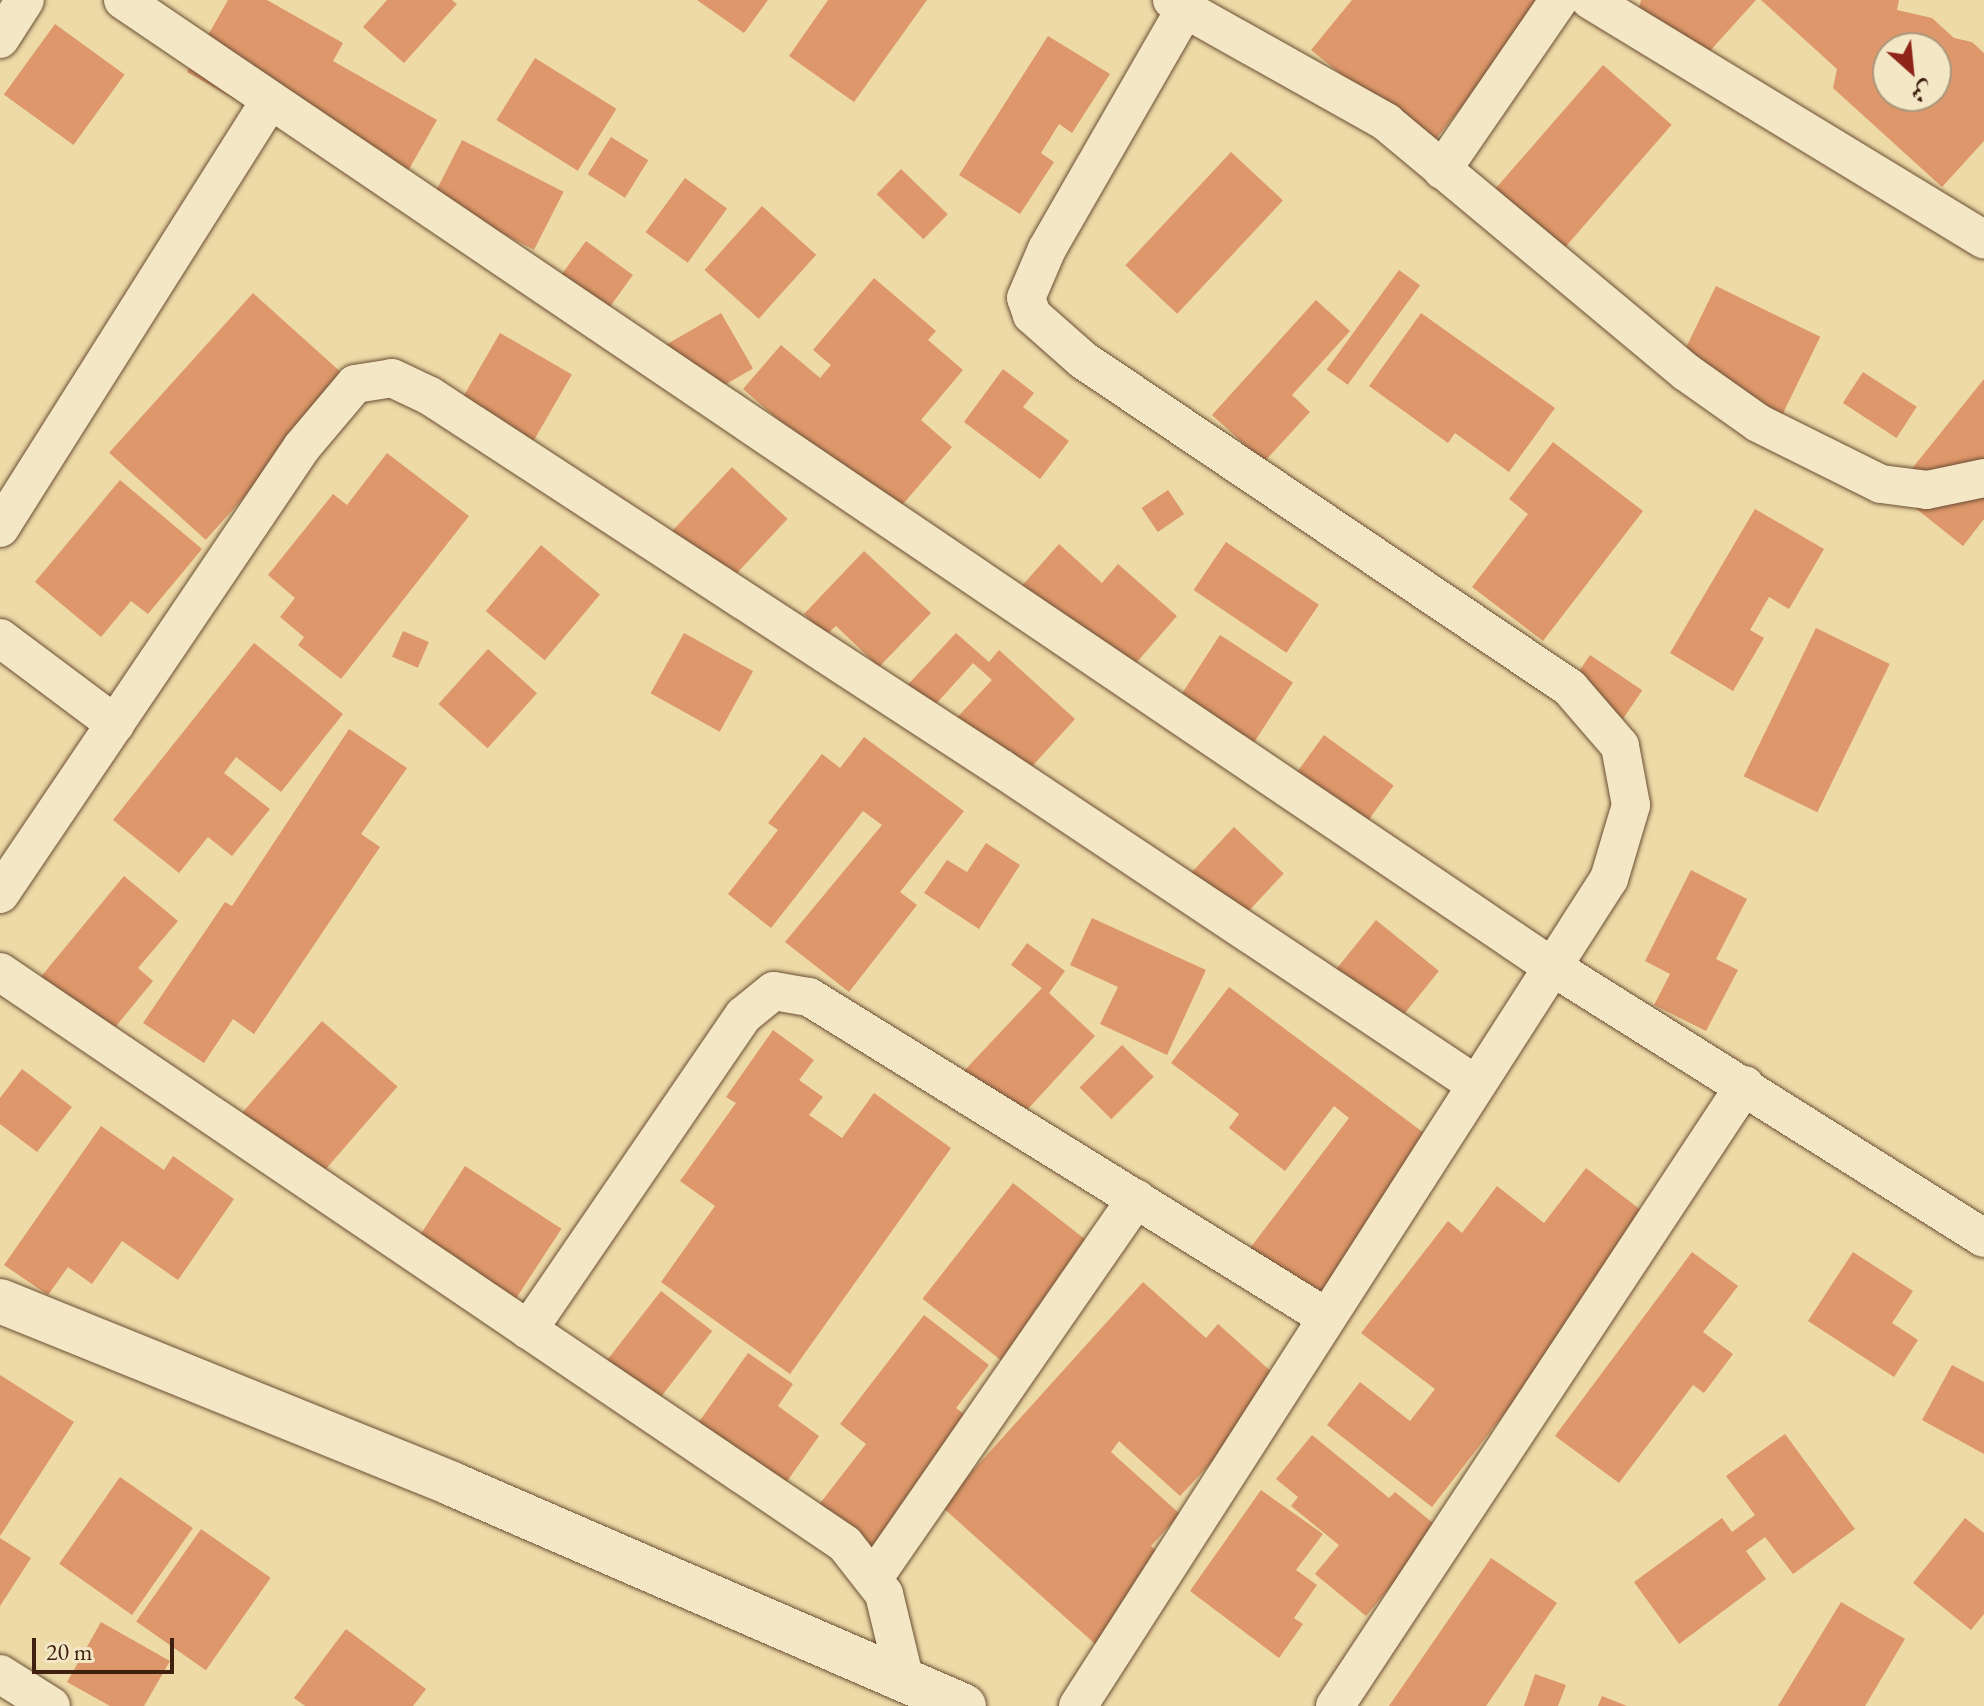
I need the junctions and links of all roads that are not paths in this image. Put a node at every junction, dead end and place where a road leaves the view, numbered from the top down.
1 (25, 0) edge
2 (123, 0) edge
3 (1559, 0) edge
4 (1590, 0) edge
5 (1178, 4) edge
6 (0, 39) edge
7 (269, 102) junction
8 (1442, 170) junction
9 (1984, 240) edge
10 (1984, 478) edge
11 (0, 528) edge
12 (0, 638) edge
13 (115, 724) junction
14 (0, 894) edge
15 (1551, 966) junction
16 (0, 972) edge
17 (1475, 1084) junction
18 (1745, 1085) junction
19 (1136, 1199) junction
20 (1984, 1238) edge
21 (0, 1301) edge
22 (1326, 1317) junction
23 (528, 1330) junction
24 (875, 1576) junction
25 (0, 1674) edge
26 (905, 1681) junction
27 (40, 1703) edge
28 (964, 1706) edge
29 (1078, 1706) edge
30 (1335, 1706) edge

1 - 6 street
2 - 7 street
3 - 8 street
4 - 9 street
5 - 8 street
5 - 15 street
7 - 11 street
7 - 15 street
8 - 10 street
12 - 13 street
13 - 14 street
13 - 17 street
15 - 17 street
15 - 18 street
16 - 23 street
17 - 22 street
18 - 20 street
18 - 30 street
19 - 22 street
19 - 23 street
19 - 24 street
21 - 26 main road
22 - 29 street
23 - 24 street
24 - 26 street
25 - 27 street
26 - 28 main road

